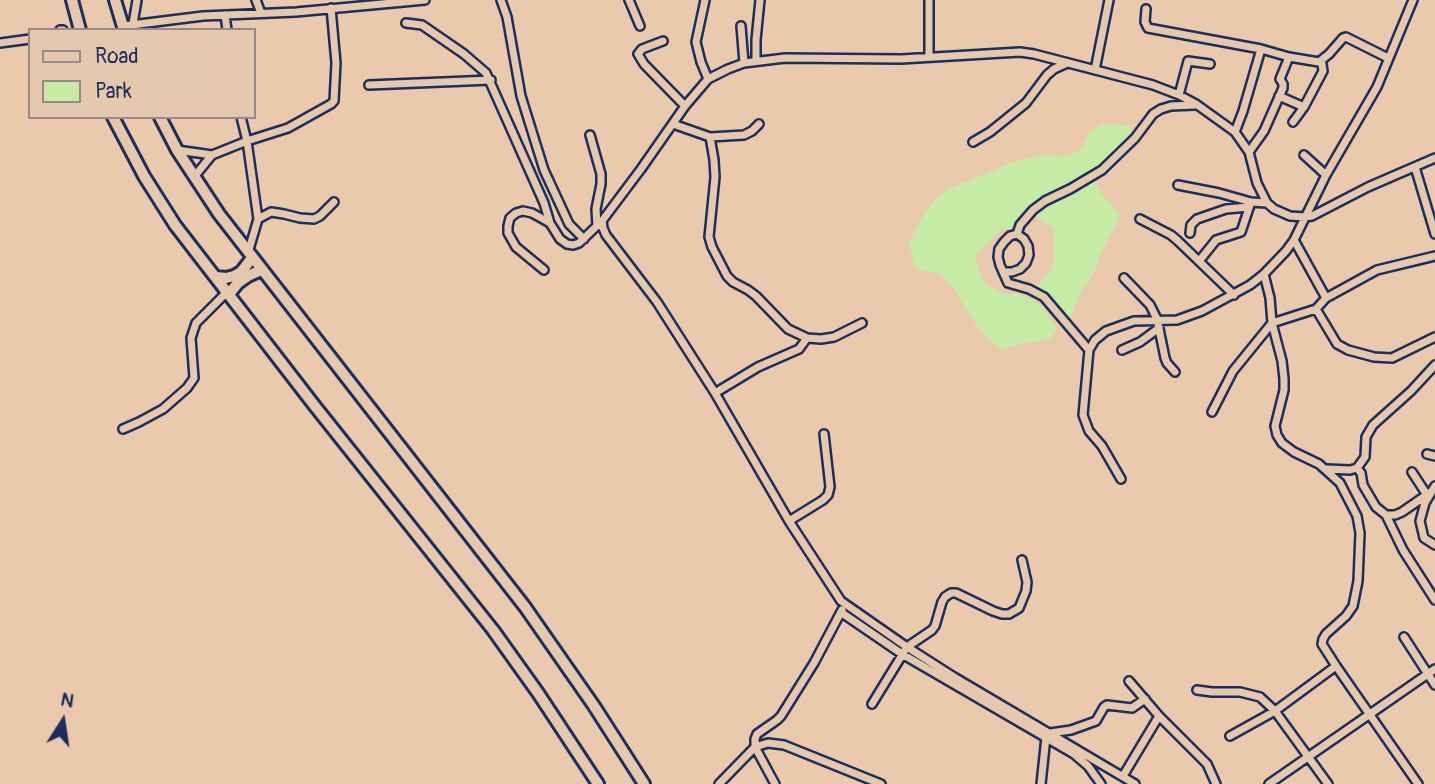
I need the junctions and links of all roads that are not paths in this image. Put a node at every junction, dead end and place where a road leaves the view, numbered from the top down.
1 (72, 0) edge
2 (115, 0) edge
3 (137, 0) edge
4 (256, 0) edge
5 (425, 0) edge
6 (501, 0) edge
7 (629, 0) edge
8 (705, 0) edge
9 (760, 0) edge
10 (929, 0) edge
11 (1109, 0) edge
12 (1413, 0) edge
13 (331, 8) junction
14 (1146, 9) dead end
15 (261, 13) junction
16 (225, 15) junction
17 (407, 23) dead end
18 (640, 26) dead end
19 (741, 26) dead end
20 (127, 27) edge
21 (79, 28) edge
22 (227, 28) edge
23 (28, 39) edge
24 (663, 41) dead end
25 (0, 43) edge
26 (1261, 49) junction
27 (929, 57) junction
28 (1289, 57) junction
29 (1388, 58) junction
30 (756, 61) junction
31 (1319, 62) junction
32 (744, 63) junction
33 (1068, 63) junction
34 (1210, 64) dead end
35 (1095, 70) junction
36 (708, 79) junction
37 (491, 80) junction
38 (369, 85) dead end
39 (1179, 95) junction
40 (1279, 96) junction
41 (1196, 104) junction
42 (685, 106) junction
43 (1304, 107) junction
44 (114, 119) edge
45 (161, 119) edge
46 (242, 119) edge
47 (1293, 122) dead end
48 (673, 124) junction
49 (759, 124) dead end
50 (1235, 132) junction
51 (590, 135) dead end
52 (710, 137) junction
53 (247, 141) junction
54 (973, 142) dead end
55 (177, 150) junction
56 (1249, 152) junction
57 (212, 155) junction
58 (1304, 155) dead end
59 (1435, 158) edge
60 (1415, 167) junction
61 (1326, 175) junction
62 (194, 177) junction
63 (1178, 185) dead end
64 (334, 202) dead end
65 (1267, 203) junction
66 (1250, 205) junction
67 (1304, 217) junction
68 (258, 219) junction
69 (1140, 219) dead end
70 (550, 223) junction
71 (600, 224) junction
72 (1190, 233) dead end
73 (1017, 234) junction
74 (1435, 234) edge
75 (584, 239) junction
76 (1294, 240) junction
77 (250, 255) junction
78 (1435, 257) edge
79 (1199, 260) junction
80 (261, 270) junction
81 (544, 270) dead end
82 (1004, 272) junction
83 (1264, 274) junction
84 (216, 277) junction
85 (1124, 278) dead end
86 (228, 293) junction
87 (1234, 295) junction
88 (1326, 298) junction
89 (1316, 309) junction
90 (862, 323) dead end
91 (1272, 323) junction
92 (1158, 324) junction
93 (1435, 337) edge
94 (807, 338) junction
95 (1089, 350) junction
96 (1122, 351) dead end
97 (1435, 365) edge
98 (1175, 372) dead end
99 (715, 393) junction
100 (1212, 412) dead end
101 (122, 429) dead end
102 (824, 433) dead end
103 (1357, 468) junction
104 (1327, 469) junction
105 (1412, 472) dead end
106 (1121, 479) dead end
107 (1431, 491) edge
108 (1386, 515) junction
109 (789, 522) junction
110 (1434, 545) edge
111 (1022, 560) dead end
112 (1435, 600) edge
113 (841, 601) junction
114 (842, 613) junction
115 (1404, 637) dead end
116 (904, 650) junction
117 (1336, 666) junction
118 (1431, 672) edge
119 (1129, 681) dead end
120 (1435, 685) edge
121 (1196, 690) dead end
122 (1145, 699) junction
123 (872, 704) dead end
124 (1275, 711) junction
125 (1369, 713) junction
126 (1159, 716) junction
127 (1048, 735) junction
128 (1230, 736) dead end
129 (755, 747) junction
130 (1308, 756) junction
131 (1123, 776) junction
132 (598, 784) edge
133 (644, 784) edge
134 (719, 784) edge
135 (775, 784) edge
136 (881, 784) edge
137 (1041, 784) edge
138 (1101, 784) edge
139 (1135, 784) edge
140 (1216, 784) edge
141 (1269, 784) edge
142 (1328, 784) edge
143 (1418, 784) edge

1 - 21 highway
2 - 20 highway
3 - 20 street
4 - 15 street
5 - 13 street
6 - 75 street
7 - 18 street
8 - 36 street
9 - 30 street
10 - 27 street
11 - 35 street
12 - 29 street
13 - 15 street
13 - 53 street
14 - 26 street
15 - 16 street
16 - 20 street
16 - 22 street
17 - 37 street
19 - 32 street
23 - 25 street
24 - 42 street
26 - 28 street
26 - 50 street
27 - 30 street
27 - 33 street
28 - 31 street
28 - 40 street
29 - 31 street
29 - 61 street
30 - 32 street
31 - 43 street
32 - 36 street
33 - 35 street
33 - 54 street
34 - 39 street
35 - 39 street
36 - 42 street
37 - 38 street
37 - 70 street
39 - 41 street
40 - 43 street
40 - 56 street
41 - 50 street
41 - 73 street
42 - 48 street
43 - 47 street
44 - 84 highway
45 - 55 highway
46 - 53 street
48 - 52 street
48 - 71 street
49 - 52 street
50 - 56 street
51 - 71 street
52 - 94 street
53 - 57 street
53 - 68 street
55 - 57 street
55 - 62 highway
56 - 65 street
57 - 62 street
58 - 61 street
59 - 60 street
60 - 67 street
60 - 74 street
61 - 67 street
62 - 77 highway
63 - 66 street
64 - 68 street
65 - 66 street
65 - 67 street
66 - 72 street
66 - 79 street
67 - 76 street
68 - 77 street
69 - 79 street
70 - 75 street
70 - 81 street
71 - 75 street
71 - 99 street
73 - 82 street
73 - 82 street
76 - 83 street
76 - 88 street
77 - 80 highway
77 - 84 highway
78 - 88 street
79 - 87 street
80 - 86 highway
80 - 133 highway
82 - 95 street
83 - 87 street
83 - 91 street
84 - 86 highway
85 - 92 street
86 - 101 street
86 - 132 highway
87 - 92 street
88 - 89 street
89 - 91 street
89 - 93 street
90 - 94 street
91 - 100 street
91 - 104 street
92 - 95 street
92 - 96 street
92 - 98 street
94 - 99 street
95 - 106 street
97 - 103 street
99 - 109 street
102 - 109 street
103 - 104 street
103 - 108 street
104 - 117 street
105 - 107 street
107 - 108 street
107 - 110 street
108 - 112 street
109 - 113 street
111 - 116 street
113 - 114 street
113 - 116 street
114 - 116 street
114 - 129 street
115 - 118 street
116 - 123 street
116 - 127 street
117 - 124 street
117 - 125 street
118 - 120 street
118 - 125 street
119 - 122 street
121 - 124 street
122 - 126 street
122 - 127 street
124 - 128 street
124 - 130 street
125 - 130 street
125 - 143 street
126 - 131 street
126 - 140 street
127 - 131 street
127 - 137 street
127 - 138 street
129 - 134 street
129 - 135 street
129 - 136 street
130 - 141 street
130 - 142 street
131 - 139 street

